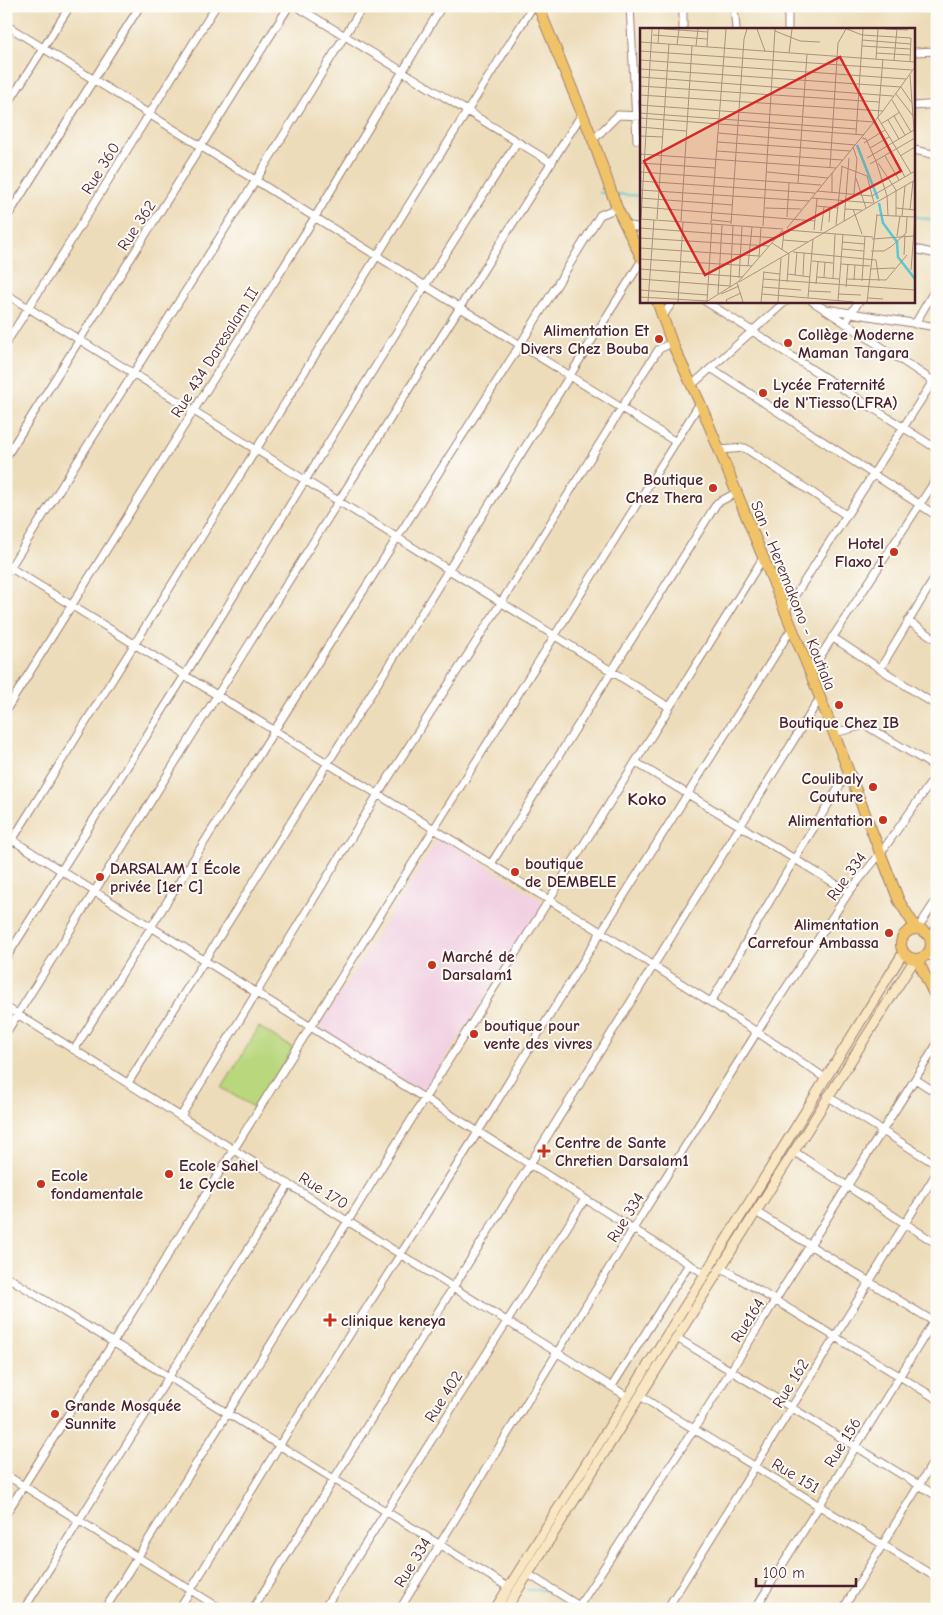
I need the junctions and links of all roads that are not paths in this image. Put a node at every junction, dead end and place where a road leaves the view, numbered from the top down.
1 (70, 6) edge
2 (140, 6) edge
3 (216, 6) edge
4 (289, 6) edge
5 (296, 6) edge
6 (363, 6) edge
7 (442, 6) edge
8 (533, 6) edge
9 (538, 6) edge
10 (630, 6) edge
11 (683, 6) edge
12 (734, 6) edge
13 (788, 6) edge
14 (6, 25) edge
15 (683, 28) edge
16 (736, 28) edge
17 (788, 28) edge
18 (345, 36) junction
19 (43, 48) junction
20 (937, 51) edge
21 (916, 52) edge
22 (403, 71) junction
23 (93, 79) junction
24 (937, 104) edge
25 (916, 106) edge
26 (6, 107) edge
27 (467, 111) junction
28 (150, 114) junction
29 (582, 114) junction
30 (639, 116) edge
31 (593, 140) junction
32 (637, 140) dead end
33 (518, 142) junction
34 (202, 147) junction
35 (916, 150) edge
36 (937, 155) edge
37 (552, 163) junction
38 (256, 180) junction
39 (617, 208) junction
40 (315, 217) junction
41 (6, 219) edge
42 (625, 226) junction
43 (640, 228) edge
44 (916, 249) edge
45 (937, 254) edge
46 (377, 256) junction
47 (640, 256) edge
48 (640, 263) edge
49 (425, 286) junction
50 (937, 286) edge
51 (6, 294) edge
52 (657, 302) edge
53 (672, 302) edge
54 (707, 302) edge
55 (785, 302) edge
56 (814, 302) edge
57 (858, 302) edge
58 (460, 307) junction
59 (28, 308) junction
60 (824, 309) junction
61 (852, 313) junction
62 (663, 316) junction
63 (845, 323) junction
64 (915, 324) junction
65 (937, 327) edge
66 (753, 332) junction
67 (79, 340) junction
68 (6, 343) edge
69 (672, 343) junction
70 (520, 345) junction
71 (711, 368) junction
72 (133, 373) junction
73 (570, 376) junction
74 (935, 378) edge
75 (692, 385) junction
76 (700, 404) junction
77 (622, 408) junction
78 (194, 411) junction
79 (903, 427) junction
80 (676, 442) junction
81 (256, 449) junction
82 (937, 449) edge
83 (719, 450) junction
84 (6, 457) edge
85 (872, 474) junction
86 (937, 478) edge
87 (304, 480) junction
88 (736, 493) junction
89 (338, 501) junction
90 (919, 505) junction
91 (846, 515) junction
92 (937, 516) edge
93 (396, 538) junction
94 (764, 558) junction
95 (8, 569) edge
96 (448, 570) junction
97 (936, 578) edge
98 (501, 603) junction
99 (72, 606) junction
100 (784, 611) junction
101 (908, 621) junction
102 (792, 628) junction
103 (555, 636) junction
104 (832, 637) junction
105 (937, 640) edge
106 (134, 644) junction
107 (880, 669) junction
108 (611, 671) junction
109 (810, 672) junction
110 (185, 675) junction
111 (218, 696) junction
112 (820, 698) junction
113 (937, 706) edge
114 (669, 707) junction
115 (6, 710) edge
116 (274, 730) junction
117 (834, 733) junction
118 (635, 762) junction
119 (328, 763) junction
120 (937, 768) edge
121 (849, 771) junction
122 (937, 774) edge
123 (687, 793) junction
124 (378, 794) junction
125 (740, 825) junction
126 (434, 829) junction
127 (9, 838) edge
128 (6, 850) edge
129 (880, 854) junction
130 (795, 858) junction
131 (491, 864) junction
132 (61, 870) junction
133 (95, 891) junction
134 (849, 892) junction
135 (937, 899) edge
136 (549, 900) junction
137 (899, 901) junction
138 (937, 926) edge
139 (152, 927) junction
140 (917, 928) junction
141 (601, 932) junction
142 (905, 932) junction
143 (930, 937) junction
144 (903, 953) junction
145 (927, 954) junction
146 (6, 958) edge
147 (916, 959) junction
148 (204, 960) junction
149 (937, 960) edge
150 (653, 965) junction
151 (930, 984) junction
152 (256, 993) junction
153 (937, 1000) edge
154 (711, 1002) junction
155 (6, 1007) edge
156 (18, 1014) junction
157 (311, 1027) junction
158 (757, 1032) junction
159 (6, 1033) edge
160 (937, 1044) edge
161 (74, 1050) junction
162 (825, 1078) junction
163 (915, 1079) junction
164 (128, 1083) junction
165 (937, 1093) edge
166 (827, 1096) junction
167 (425, 1098) junction
168 (181, 1116) junction
169 (882, 1131) junction
170 (478, 1132) junction
171 (234, 1150) junction
172 (793, 1152) junction
173 (530, 1164) junction
174 (937, 1165) edge
175 (937, 1172) edge
176 (289, 1184) junction
177 (847, 1186) junction
178 (585, 1199) junction
179 (756, 1212) junction
180 (347, 1221) junction
181 (905, 1224) junction
182 (633, 1229) junction
183 (937, 1244) edge
184 (810, 1245) junction
185 (400, 1254) junction
186 (689, 1264) junction
187 (722, 1268) junction
188 (705, 1274) junction
189 (6, 1276) edge
190 (869, 1281) junction
191 (453, 1287) junction
192 (775, 1300) junction
193 (936, 1320) edge
194 (507, 1321) junction
195 (835, 1337) junction
196 (677, 1338) junction
197 (113, 1343) junction
198 (557, 1352) junction
199 (731, 1371) junction
200 (899, 1376) junction
201 (168, 1377) junction
202 (612, 1386) junction
203 (640, 1396) junction
204 (628, 1397) junction
205 (937, 1399) edge
206 (791, 1408) junction
207 (227, 1413) junction
208 (694, 1429) junction
209 (280, 1446) junction
210 (855, 1447) junction
211 (937, 1456) edge
212 (755, 1466) junction
213 (6, 1475) edge
214 (334, 1479) junction
215 (919, 1485) junction
216 (24, 1486) junction
217 (937, 1496) edge
218 (819, 1506) junction
219 (386, 1512) junction
220 (6, 1514) edge
221 (80, 1521) junction
222 (439, 1544) junction
223 (882, 1544) junction
224 (137, 1557) junction
225 (528, 1574) junction
226 (937, 1578) edge
227 (508, 1587) junction
228 (190, 1590) junction
229 (580, 1608) edge
230 (24, 1609) edge
231 (105, 1609) edge
232 (179, 1609) edge
233 (221, 1609) edge
234 (254, 1609) edge
235 (324, 1609) edge
236 (400, 1609) edge
237 (495, 1609) edge
238 (506, 1609) edge
239 (667, 1609) edge
240 (755, 1609) edge
241 (843, 1609) edge

1 - 19 street
2 - 23 street
3 - 28 street, Rue 360
4 - 34 street, Rue 362
5 - 18 street
6 - 18 street
7 - 22 street, Rue 434 Daresalam II
8 - 27 street
9 - 29 main road
10 - 30 street
11 - 15 street
12 - 16 street
13 - 17 street
14 - 19 street
18 - 22 street
18 - 38 street
19 - 23 street
19 - 26 street
20 - 21 street
22 - 27 street
22 - 40 street, Rue 434 Daresalam II
23 - 28 street
23 - 41 street
24 - 25 street
27 - 33 street
27 - 46 street
28 - 34 street
28 - 59 street, Rue 360
29 - 31 main road
29 - 37 street
30 - 31 street
30 - 32 street
31 - 39 main road
33 - 37 street
33 - 49 street
34 - 38 street
34 - 67 street, Rue 362
35 - 36 street
37 - 58 street
38 - 40 street
38 - 72 street
39 - 42 main road
39 - 70 street
40 - 46 street
40 - 78 street, Rue 434 Daresalam II
42 - 43 street
42 - 47 main road
44 - 45 street
46 - 49 street
46 - 81 street
48 - 73 street
49 - 58 street
49 - 87 street
50 - 64 street
51 - 59 street
52 - 62 main road, San - Heremakono - Koutiala
53 - 62 street
54 - 66 street
55 - 66 street
56 - 60 street
57 - 61 street
58 - 70 street
58 - 89 street
59 - 67 street
59 - 68 street, Rue 360
60 - 61 street
60 - 63 street
61 - 63 street
61 - 64 street
62 - 69 main road, San - Heremakono - Koutiala
63 - 74 street
64 - 65 street
66 - 71 street
66 - 79 street
67 - 72 street
67 - 84 street, Rue 362
69 - 75 main road, San - Heremakono - Koutiala
69 - 77 street
70 - 73 street
70 - 93 street
71 - 75 street
71 - 85 street
72 - 78 street
72 - 95 street
73 - 77 street
73 - 96 street
74 - 79 street
75 - 76 main road, San - Heremakono - Koutiala
76 - 80 street
76 - 83 main road, San - Heremakono - Koutiala
77 - 80 street
77 - 98 street
78 - 81 street
78 - 99 street, Rue 434 Daresalam II
79 - 82 street
79 - 85 street
80 - 103 street
81 - 87 street
81 - 106 street
83 - 88 main road, San - Heremakono - Koutiala
83 - 91 street
85 - 90 street
85 - 91 street
86 - 90 street
87 - 89 street
87 - 110 street
88 - 94 main road, San - Heremakono - Koutiala
88 - 108 street
89 - 93 street
89 - 111 street
90 - 92 street
90 - 104 street
91 - 100 street
93 - 96 street
93 - 116 street
94 - 100 main road, San - Heremakono - Koutiala
94 - 114 street
95 - 99 street
96 - 98 street
96 - 119 street
97 - 101 street
98 - 103 street
98 - 124 street
99 - 106 street
99 - 115 street, Rue 434 Daresalam II
100 - 102 main road, San - Heremakono - Koutiala
101 - 105 street
101 - 107 street
102 - 109 main road, San - Heremakono - Koutiala
102 - 123 street
103 - 108 street
103 - 126 street
104 - 107 street
104 - 109 street
106 - 110 street
106 - 127 street
107 - 113 street
108 - 114 street
108 - 131 street
109 - 112 main road, San - Heremakono - Koutiala
110 - 111 street
110 - 132 street
111 - 116 street
111 - 133 street
112 - 117 main road, San - Heremakono - Koutiala
112 - 125 street
114 - 118 street
116 - 119 street
116 - 139 street
117 - 120 street
117 - 121 main road, San - Heremakono - Koutiala
118 - 123 street
118 - 136 street
119 - 124 street
119 - 148 street
121 - 129 main road, San - Heremakono - Koutiala
121 - 130 street
122 - 129 street, Rue 334
123 - 125 street
123 - 141 street
124 - 126 street
124 - 152 street
125 - 130 street
125 - 150 street
126 - 131 street
126 - 157 street
127 - 128 street
127 - 132 street
129 - 134 street, Rue 334
129 - 137 main road, San - Heremakono - Koutiala
130 - 134 street
130 - 154 street
131 - 136 street
132 - 133 street
132 - 146 street
133 - 139 street
133 - 156 street
134 - 158 street, Rue 334
135 - 140 street
136 - 141 street
136 - 167 street
137 - 140 main road
137 - 142 main road
138 - 143 street
139 - 148 street
139 - 161 street
140 - 142 main road
140 - 143 main road
141 - 150 street
141 - 170 street
142 - 144 main road
143 - 145 main road
144 - 147 main road
144 - 162 main road
145 - 147 main road
145 - 149 street
145 - 151 main road
147 - 151 main road
147 - 166 main road
148 - 152 street
148 - 164 street
150 - 154 street
150 - 173 street
151 - 153 main road
152 - 157 street
152 - 168 street
154 - 158 street
155 - 156 street, Rue 170
156 - 159 street
156 - 161 street, Rue 170
157 - 167 street
157 - 171 street
158 - 162 street
158 - 182 street, Rue 334
160 - 163 street, Rue164
161 - 164 street, Rue 170
162 - 188 main road
163 - 165 street
163 - 169 street, Rue164
164 - 168 street, Rue 170
166 - 169 street
166 - 172 main road
167 - 170 street
167 - 180 street
168 - 171 street, Rue 170
169 - 174 street
169 - 177 street, Rue164
170 - 173 street
170 - 185 street
171 - 176 street, Rue 170
171 - 197 street
172 - 177 street
172 - 179 main road
173 - 178 street
173 - 191 street
175 - 181 street, Rue 162
176 - 180 street, Rue 170
176 - 201 street
177 - 181 street
177 - 184 street, Rue164
178 - 182 street
178 - 194 street, Rue 402
179 - 184 street
179 - 187 main road
180 - 185 street, Rue 170
180 - 207 street
181 - 183 street
181 - 190 street, Rue 162
182 - 186 street
182 - 198 street, Rue 334
184 - 190 street
184 - 192 street, Rue164
185 - 191 street, Rue 170
185 - 209 street
186 - 188 street
186 - 202 street
187 - 192 street
187 - 196 main road
188 - 204 main road
189 - 197 street
190 - 193 street
190 - 195 street, Rue 162
191 - 194 street, Rue 170
191 - 214 street
192 - 195 street
192 - 199 street, Rue164
193 - 200 street, Rue 156
194 - 198 street, Rue 170
194 - 219 street, Rue 402
195 - 200 street
195 - 206 street, Rue 162
196 - 199 street
196 - 203 main road
197 - 201 street
197 - 216 street
198 - 202 street, Rue 170
198 - 222 street, Rue 334
199 - 206 street
199 - 208 street, Rue164
200 - 205 street
200 - 210 street, Rue 156
201 - 207 street
201 - 221 street
202 - 204 street, Rue 170
203 - 208 street, Rue 151
203 - 225 main road
204 - 227 main road
206 - 210 street
206 - 212 street, Rue 162
207 - 209 street
207 - 224 street
208 - 212 street, Rue 151
208 - 229 street, Rue164
209 - 214 street
209 - 228 street
210 - 215 street
210 - 218 street, Rue 156
211 - 215 street
212 - 218 street, Rue 151
212 - 239 street, Rue 162
213 - 216 street
214 - 219 street
214 - 234 street
215 - 217 street
215 - 223 street
216 - 220 street
216 - 221 street
218 - 223 street, Rue 151
218 - 240 street, Rue 156
219 - 222 street
219 - 235 street, Rue 402
221 - 224 street
221 - 230 street
222 - 227 street
222 - 236 street, Rue 334
223 - 226 street, Rue 151
223 - 241 street
224 - 228 street
224 - 231 street
225 - 229 street
225 - 238 main road
227 - 237 main road
228 - 232 street
228 - 233 street

